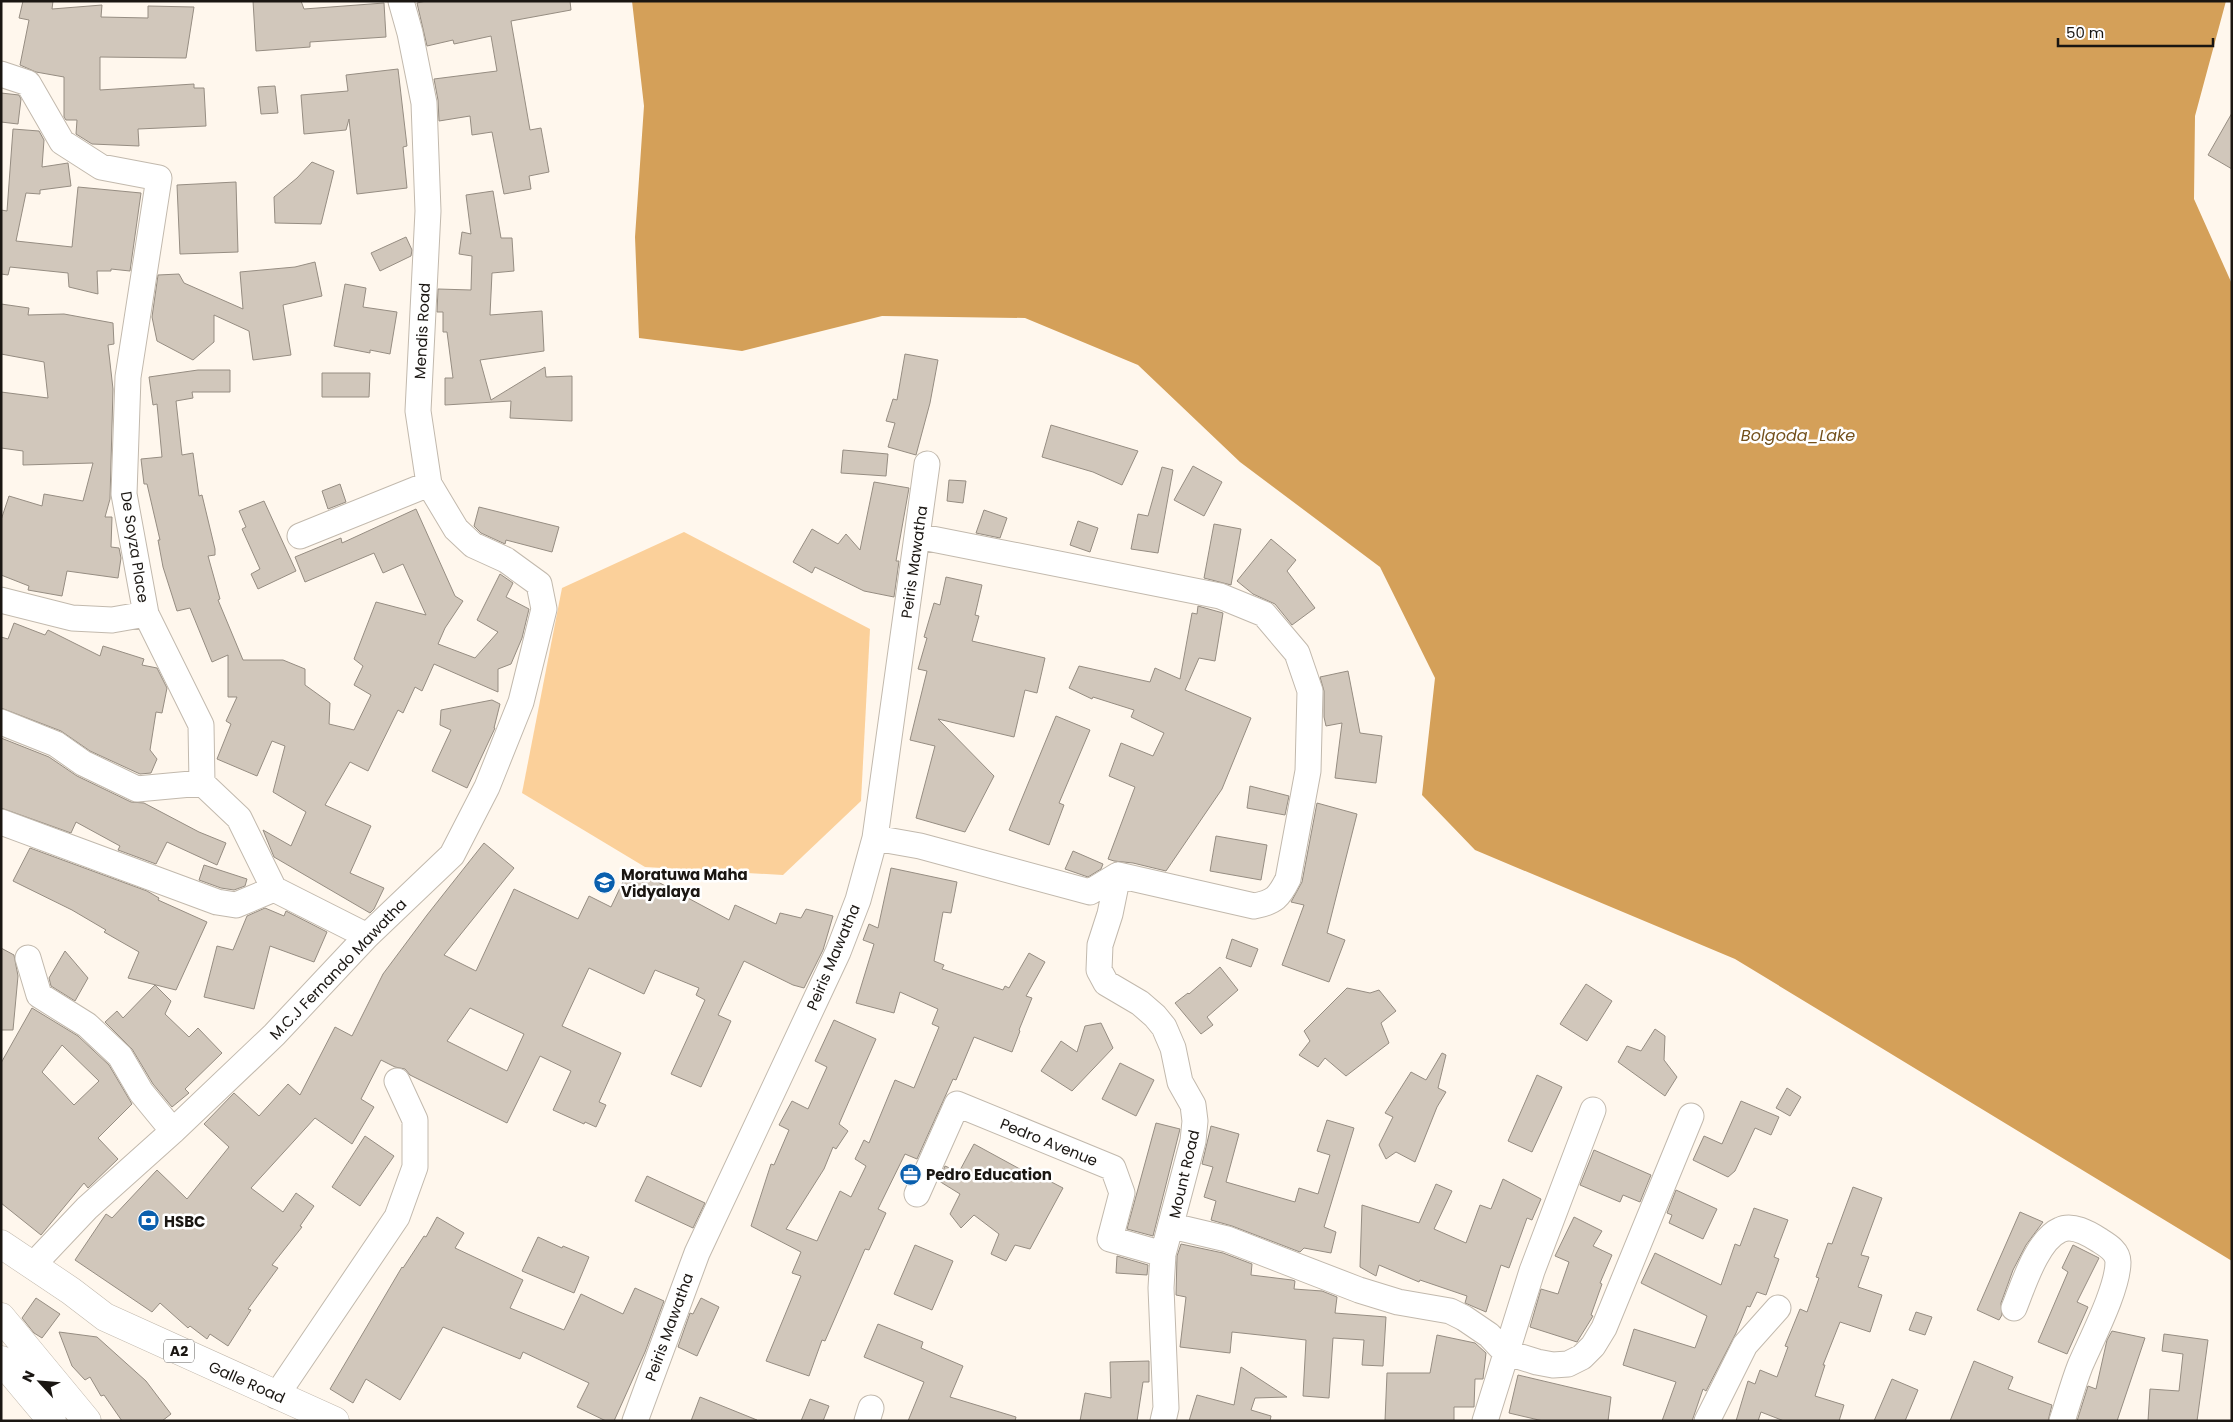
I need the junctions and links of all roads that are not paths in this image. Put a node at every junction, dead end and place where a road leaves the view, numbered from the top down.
1 (401, 1) edge
2 (1, 74) edge
3 (928, 464) dead end
4 (429, 484) junction
5 (300, 536) dead end
6 (918, 536) junction
7 (1, 600) edge
8 (544, 609) joint
9 (146, 614) junction
10 (1, 722) edge
11 (202, 783) junction
12 (1, 822) edge
13 (875, 838) junction
14 (1118, 875) junction
15 (274, 889) junction
16 (367, 936) junction
17 (28, 958) dead end
18 (398, 1081) dead end
19 (1593, 1110) dead end
20 (1691, 1116) dead end
21 (174, 1130) junction
22 (917, 1194) dead end
23 (1172, 1226) junction
24 (1, 1233) edge
25 (1, 1244) edge
26 (1163, 1254) junction
27 (33, 1265) junction
28 (1778, 1308) dead end
29 (2014, 1308) dead end
30 (1, 1317) edge
31 (1505, 1352) junction
32 (1, 1360) edge
33 (276, 1396) junction
34 (52, 1421) edge
35 (87, 1421) edge
36 (335, 1421) edge
37 (635, 1421) edge
38 (1163, 1421) edge
39 (1485, 1421) edge
40 (1706, 1421) edge
41 (2062, 1421) edge

1 - 4 street, Mendis Road
2 - 9 street, De Soyza Place
3 - 6 street, Peiris Mawatha
4 - 5 street
4 - 8 street, Mendis Road
6 - 13 street, Peiris Mawatha
6 - 14 street
7 - 9 street
8 - 16 street, M.C.J Fernando Mawatha
9 - 11 street, De Soyza Place
10 - 11 street
11 - 15 street
12 - 15 street
13 - 14 street
13 - 37 street, Peiris Mawatha
14 - 23 street, Mount Road
15 - 16 street
16 - 21 street, M.C.J Fernando Mawatha
17 - 21 street
18 - 33 street
19 - 31 street
20 - 31 street
21 - 27 street, M.C.J Fernando Mawatha
22 - 26 street, Pedro Avenue
23 - 26 street, Mount Road
23 - 31 street
24 - 27 main road, Galle Road / A2
25 - 27 main road, Galle Road / A2
26 - 38 street, Mount Road
27 - 33 main road, Galle Road / A2
28 - 40 street
29 - 41 street
30 - 35 main road
31 - 39 street
32 - 34 main road
33 - 36 main road, Galle Road / A2

